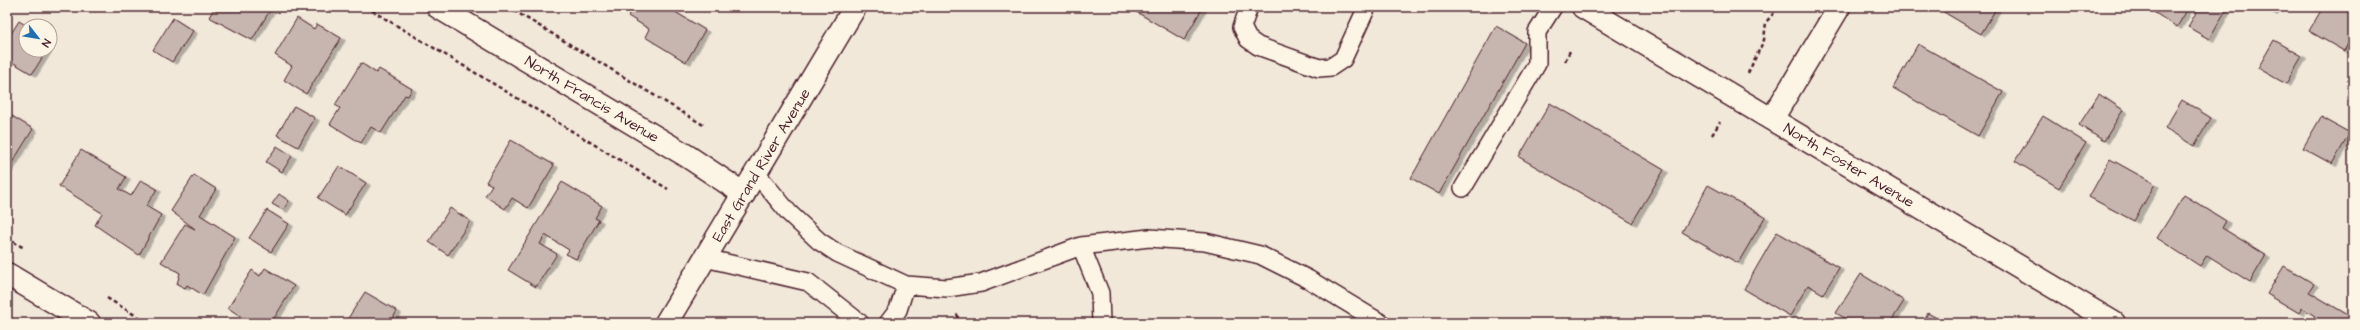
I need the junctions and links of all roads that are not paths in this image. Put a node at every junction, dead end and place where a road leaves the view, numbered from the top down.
1 (438, 7) edge
2 (855, 7) edge
3 (1249, 7) edge
4 (1367, 7) edge
5 (1553, 7) edge
6 (1583, 7) edge
7 (1839, 7) edge
8 (1772, 119) junction
9 (756, 173) junction
10 (1463, 188) dead end
11 (744, 194) junction
12 (1081, 246) junction
13 (705, 258) junction
14 (7, 274) edge
15 (906, 285) junction
16 (89, 323) edge
17 (666, 323) edge
18 (860, 323) edge
19 (888, 323) edge
20 (1101, 323) edge
21 (1381, 323) edge
22 (2114, 323) edge

1 - 11 street, North Francis Avenue
2 - 9 street, East Grand River Avenue
3 - 4 lane
5 - 10 lane
6 - 8 street, North Foster Avenue
7 - 8 street
8 - 22 street, North Foster Avenue
9 - 11 street, East Grand River Avenue
9 - 15 lane
11 - 13 street, East Grand River Avenue
12 - 15 lane
12 - 20 lane
12 - 21 lane
13 - 17 street, East Grand River Avenue
13 - 18 lane
14 - 16 street
15 - 19 lane

